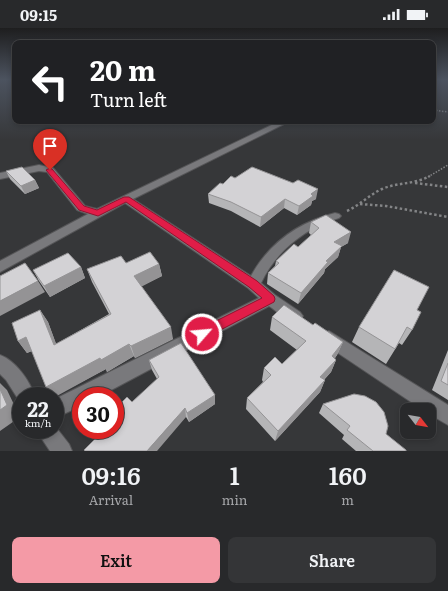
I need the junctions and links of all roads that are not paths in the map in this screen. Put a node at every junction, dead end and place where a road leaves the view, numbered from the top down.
1 (280, 124) edge
2 (0, 176) edge
3 (126, 199) junction
4 (98, 213) junction
5 (335, 216) road end
6 (0, 267) edge
7 (253, 284) junction
8 (270, 299) junction
9 (0, 363) edge
10 (20, 387) edge
11 (99, 387) edge
12 (448, 416) edge
13 (53, 439) edge
14 (62, 451) edge

1 - 3 street
2 - 4 street
3 - 4 street
3 - 7 street
4 - 6 street
5 - 7 street
7 - 8 street
8 - 11 street
8 - 12 street
9 - 10 street
13 - 14 street

